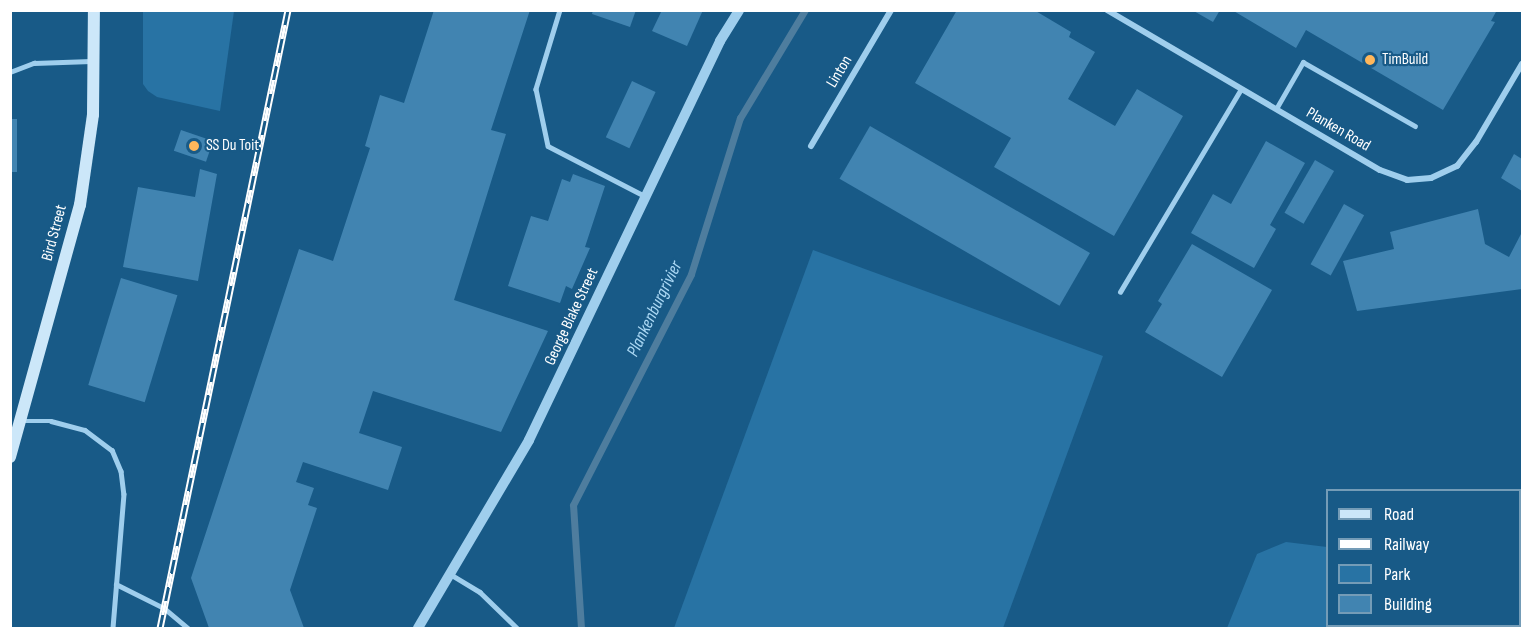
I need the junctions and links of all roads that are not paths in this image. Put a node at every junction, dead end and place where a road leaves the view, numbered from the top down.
1 (94, 10) edge
2 (560, 10) edge
3 (739, 10) edge
4 (891, 10) edge
5 (1107, 10) edge
6 (1120, 14) edge
7 (94, 61) junction
8 (1522, 64) edge
9 (10, 72) edge
10 (1241, 89) junction
11 (1276, 109) junction
12 (1415, 126) dead end
13 (811, 146) dead end
14 (645, 196) junction
15 (1120, 292) dead end
16 (20, 422) junction
17 (10, 457) edge
18 (450, 574) junction
19 (116, 584) junction
20 (113, 628) edge
21 (188, 628) edge
22 (418, 628) edge
23 (517, 628) edge

1 - 7 main road, Bird Street
2 - 14 lane
3 - 14 street, George Blake Street
4 - 13 street, Linton
5 - 6 street, Planken Road
6 - 10 street, Planken Road
7 - 9 lane
7 - 16 main road, Bird Street
8 - 11 street, Planken Road
10 - 11 street, Planken Road
10 - 15 lane
11 - 12 lane
14 - 18 street, George Blake Street
16 - 17 main road, Bird Street
16 - 19 lane
18 - 22 street, George Blake Street
18 - 23 lane
19 - 20 lane
19 - 21 lane

